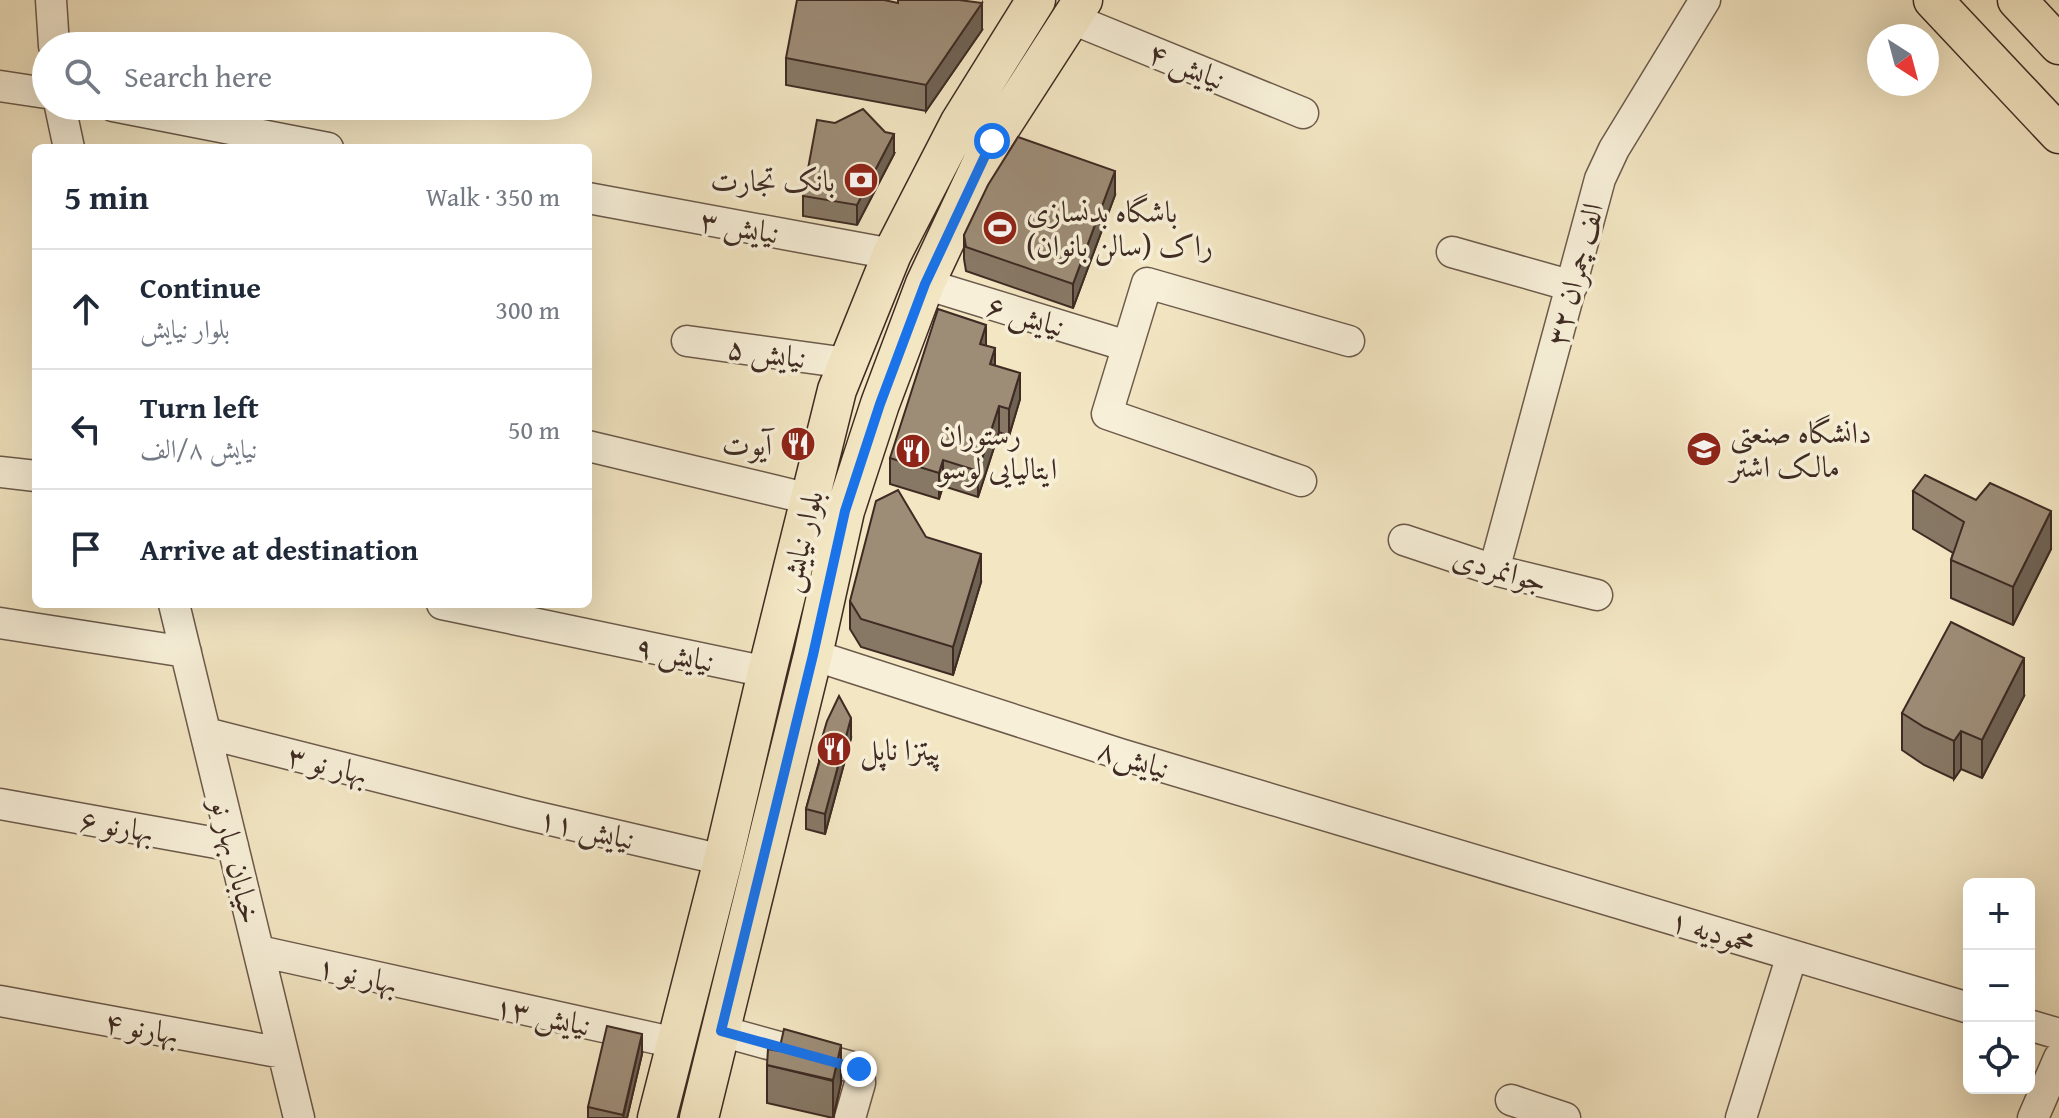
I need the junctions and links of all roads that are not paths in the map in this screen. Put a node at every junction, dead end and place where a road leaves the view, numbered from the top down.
1 (51, 0) edge
2 (1036, 0) edge
3 (1705, 0) edge
4 (1933, 0) edge
5 (2017, 0) edge
6 (1076, 9) edge
7 (53, 32) edge
8 (2059, 45) edge
9 (0, 86) edge
10 (32, 91) edge
11 (1303, 113) dead end
12 (63, 120) edge
13 (185, 120) edge
14 (2059, 134) edge
15 (68, 144) edge
16 (308, 144) edge
17 (592, 199) edge
18 (1452, 252) dead end
19 (892, 254) junction
20 (925, 284) junction
21 (1572, 286) junction
22 (687, 341) dead end
23 (1349, 341) dead end
24 (1127, 346) junction
25 (847, 363) junction
26 (592, 447) edge
27 (0, 472) edge
28 (32, 476) edge
29 (1301, 481) dead end
30 (810, 499) junction
31 (1404, 540) dead end
32 (1494, 570) junction
33 (1597, 595) dead end
34 (175, 608) edge
35 (461, 608) edge
36 (0, 623) edge
37 (186, 652) junction
38 (813, 655) junction
39 (767, 672) junction
40 (206, 733) junction
41 (451, 795) joint
42 (0, 804) edge
43 (233, 846) junction
44 (1456, 854) joint
45 (723, 860) junction
46 (259, 951) junction
47 (1792, 955) junction
48 (457, 997) joint
49 (0, 1001) edge
50 (1963, 1006) edge
51 (2035, 1027) edge
52 (721, 1031) junction
53 (2059, 1034) edge
54 (676, 1043) junction
55 (283, 1053) junction
56 (2059, 1058) edge
57 (1511, 1100) dead end
58 (299, 1118) edge
59 (657, 1118) edge
60 (699, 1118) edge
61 (850, 1118) edge
62 (1565, 1118) edge
63 (1741, 1118) edge
64 (2033, 1118) edge

1 - 7 street
2 - 19 main road, بلوار نیایش
3 - 21 street, ۳۲ الف چمران
4 - 14 main road
5 - 8 main road
6 - 11 street, نیایش ۴
6 - 20 main road, بلوار نیایش
9 - 10 street
12 - 15 street
13 - 16 street
17 - 19 street, نیایش ۳
18 - 21 street
19 - 25 main road, بلوار نیایش
20 - 24 street, نیایش ۶
20 - 38 main road, بلوار نیایش
21 - 32 street, ۳۲ الف چمران
22 - 25 street, نیایش ۵
23 - 24 street
24 - 29 street
25 - 30 main road, بلوار نیایش
26 - 30 street
27 - 28 street
30 - 39 main road, بلوار نیایش
31 - 32 street, جوانمردی
32 - 33 street, جوانمردی
34 - 37 street, خیابان بهار نو
35 - 39 street, نیایش ۹
36 - 37 street
37 - 40 street, خیابان بهار نو
38 - 44 street, نیایش۸
38 - 52 main road, بلوار نیایش
39 - 45 main road, بلوار نیایش
40 - 41 street, ۳ بهار نو
40 - 43 street, خیابان بهار نو
41 - 45 street, نیایش ۱۱
42 - 43 street, ۶ بهارنو
43 - 46 street, خیابان بهار نو
44 - 47 street, ۱ محمودیه
45 - 54 main road, بلوار نیایش
46 - 48 street, ۱ بهار نو
46 - 55 street, خیابان بهار نو
47 - 50 street, ۱ محمودیه
47 - 63 street
48 - 54 street, نیایش ۱۳
49 - 55 street, ۴ بهارنو
51 - 53 street
52 - 60 main road, بلوار نیایش
52 - 61 street
54 - 59 main road, بلوار نیایش
55 - 58 street, خیابان بهار نو
56 - 64 street
57 - 62 street

